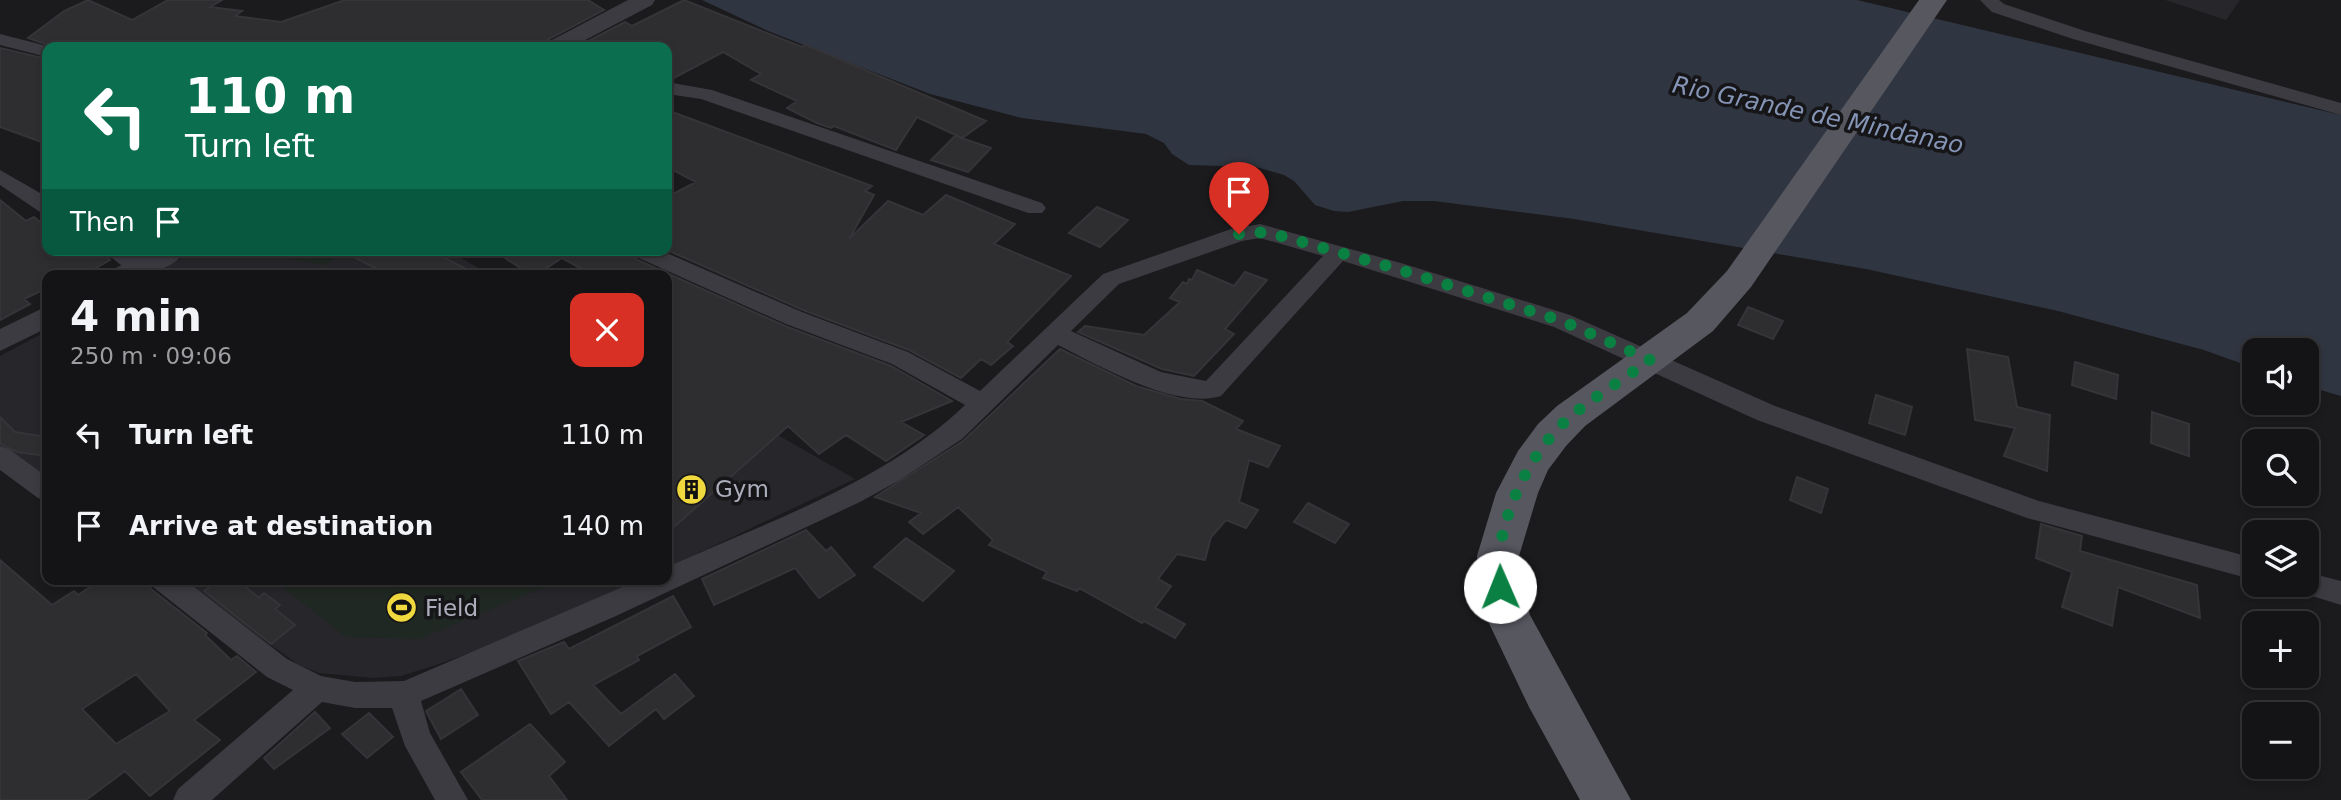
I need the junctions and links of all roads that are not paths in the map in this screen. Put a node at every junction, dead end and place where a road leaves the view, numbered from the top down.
1 (644, 0) edge
2 (1989, 0) edge
3 (1931, 2) edge
4 (0, 39) edge
5 (565, 42) edge
6 (42, 51) edge
7 (672, 89) edge
8 (2341, 109) edge
9 (0, 176) edge
10 (42, 204) edge
11 (1035, 208) dead end
12 (1339, 252) junction
13 (119, 256) edge
14 (162, 256) edge
15 (654, 256) edge
16 (132, 270) edge
17 (135, 270) edge
18 (42, 319) edge
19 (1054, 333) junction
20 (0, 341) edge
21 (1650, 360) junction
22 (984, 404) junction
23 (0, 456) edge
24 (42, 487) edge
25 (2242, 566) edge
26 (672, 578) edge
27 (171, 585) edge
28 (656, 585) edge
29 (2319, 587) edge
30 (2341, 593) edge
31 (317, 688) junction
32 (405, 694) junction
33 (189, 800) edge
34 (452, 800) edge
35 (1606, 800) edge

1 - 5 street
2 - 8 street
3 - 21 main road
4 - 6 street
7 - 11 street
9 - 10 street
12 - 19 street
12 - 19 street
12 - 21 street
13 - 16 street
14 - 17 street
15 - 22 street
18 - 20 street
19 - 22 street
21 - 25 street
21 - 35 main road
22 - 26 street
23 - 24 street
27 - 31 street
28 - 32 street
29 - 30 street
31 - 32 street
31 - 33 street
32 - 34 street

